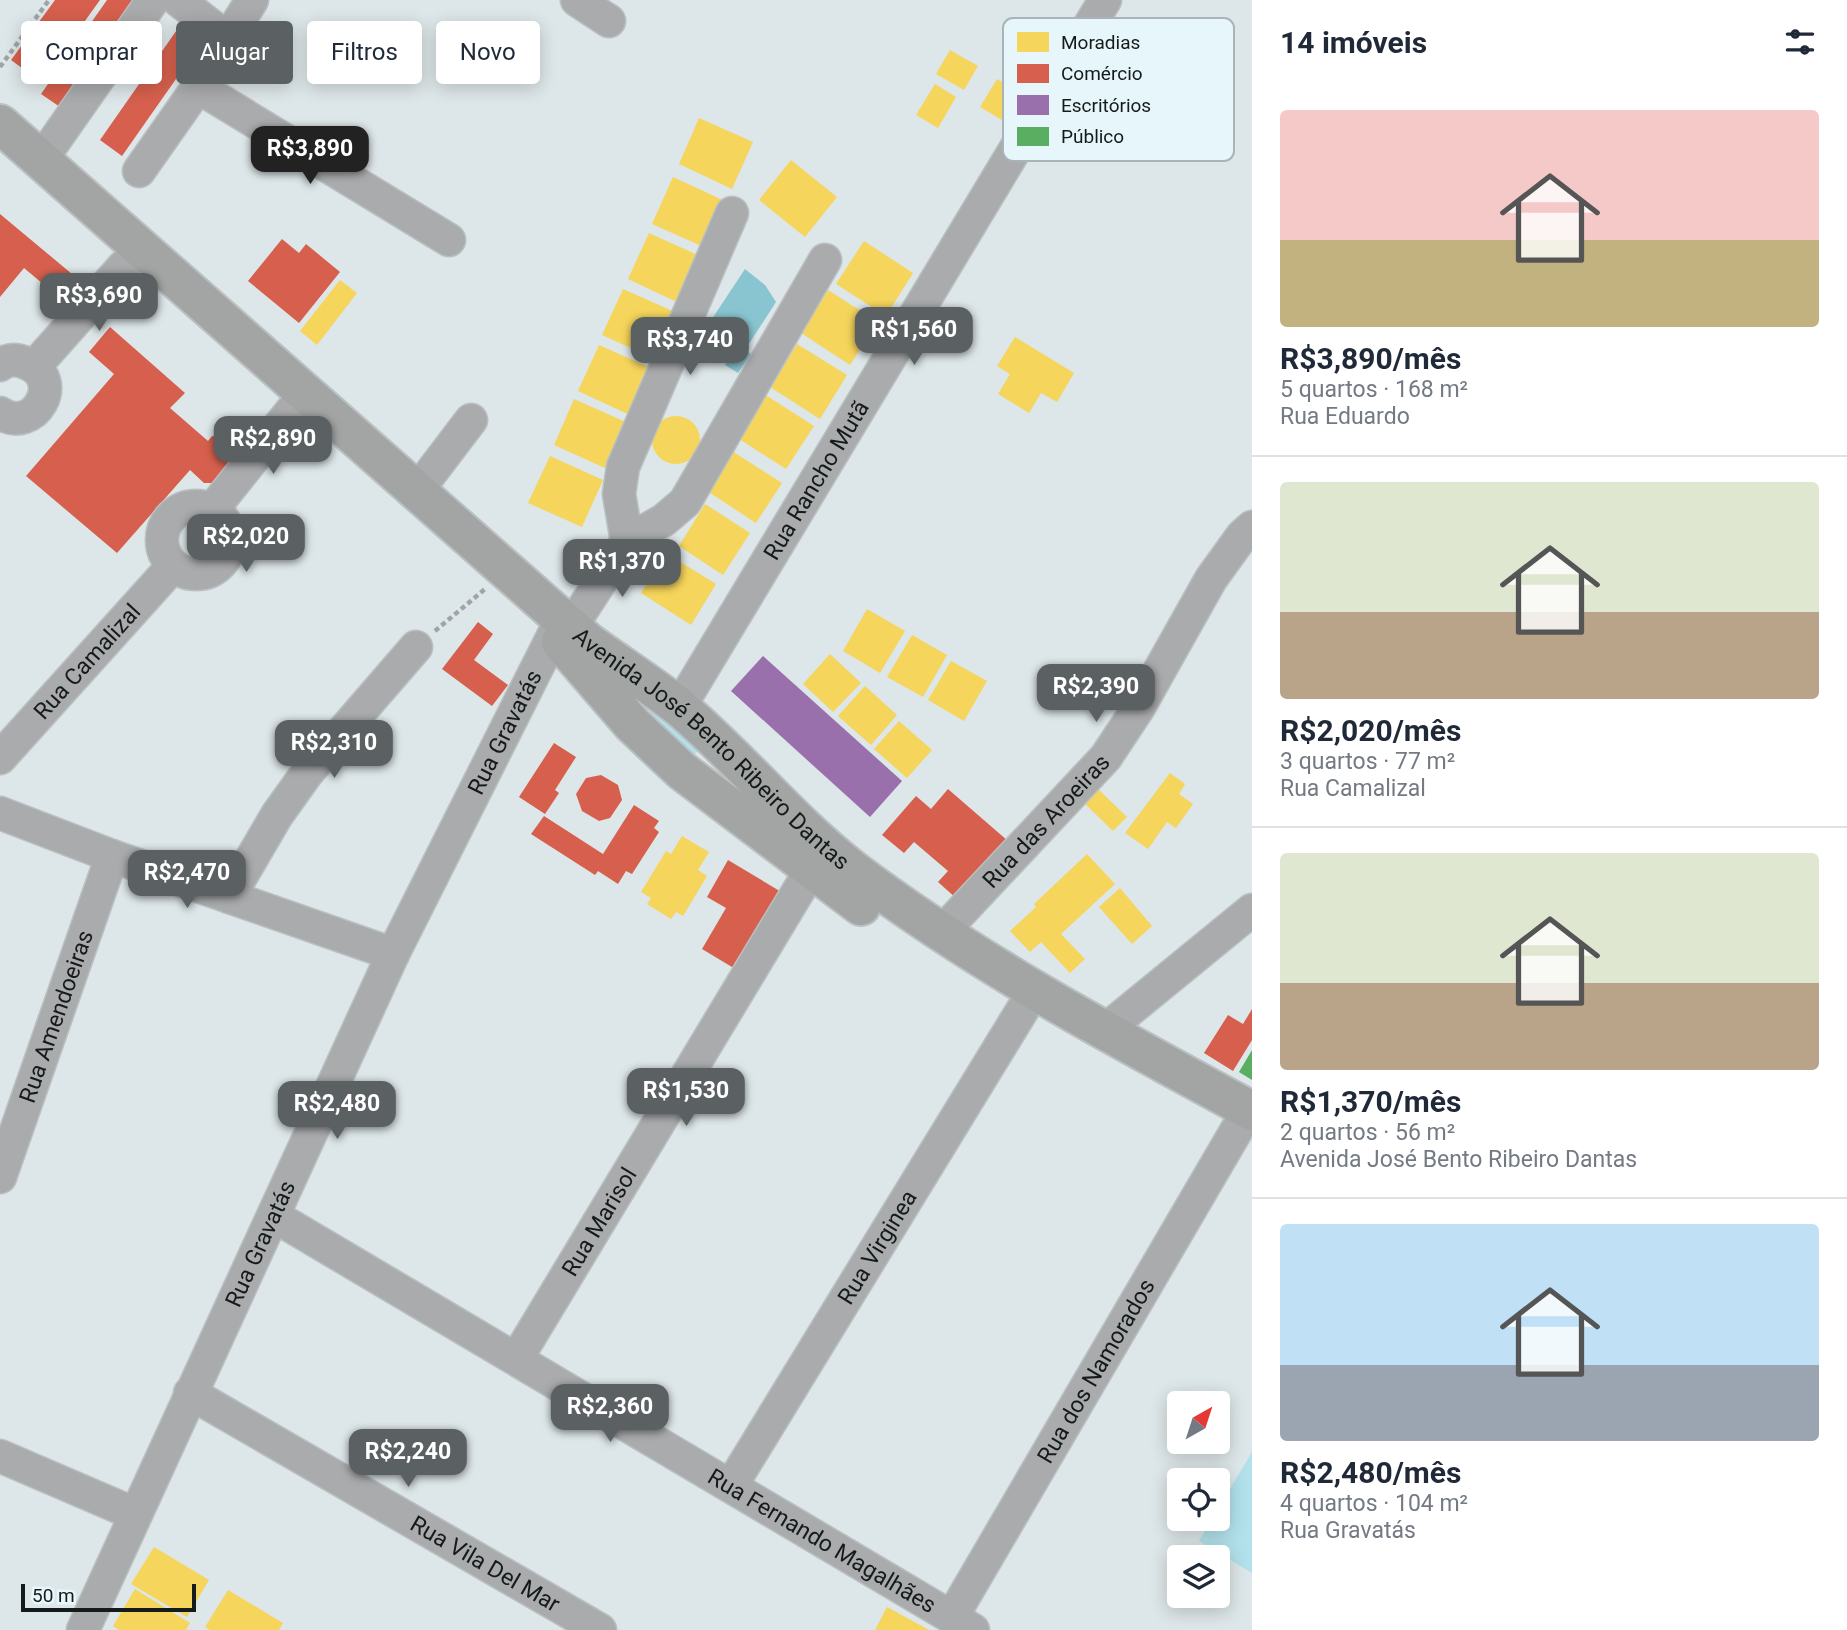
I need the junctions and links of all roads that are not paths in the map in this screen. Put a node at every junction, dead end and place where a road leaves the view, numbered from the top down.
1 (153, 0) edge
2 (178, 0) edge
3 (252, 0) edge
4 (577, 0) edge
5 (1105, 0) edge
6 (1094, 18) edge
7 (205, 21) edge
8 (238, 21) edge
9 (609, 21) dead end
10 (200, 84) edge
11 (198, 87) junction
12 (0, 124) edge
13 (0, 159) edge
14 (41, 160) junction
15 (1005, 161) edge
16 (139, 171) dead end
17 (732, 213) dead end
18 (449, 240) dead end
19 (825, 260) dead end
20 (124, 266) junction
21 (0, 365) edge
22 (35, 366) junction
23 (293, 409) junction
24 (0, 413) edge
25 (471, 420) dead end
26 (417, 491) junction
27 (212, 510) junction
28 (1252, 527) edge
29 (627, 541) junction
30 (173, 566) junction
31 (562, 631) junction
32 (416, 647) road end
33 (669, 701) junction
34 (632, 724) junction
35 (714, 739) junction
36 (0, 758) edge
37 (682, 771) junction
38 (0, 813) edge
39 (112, 856) junction
40 (811, 870) junction
41 (229, 897) junction
42 (1252, 910) edge
43 (942, 932) junction
44 (393, 954) junction
45 (1023, 1009) junction
46 (1104, 1031) junction
47 (1248, 1123) edge
48 (0, 1177) edge
49 (274, 1216) junction
50 (517, 1358) junction
51 (190, 1393) junction
52 (0, 1456) edge
53 (731, 1486) junction
54 (135, 1514) junction
55 (962, 1623) edge
56 (83, 1630) edge
57 (600, 1630) edge

1 - 14 street
2 - 7 street
3 - 8 street
4 - 9 street
5 - 6 street, Rua Rancho Mutã
10 - 11 street
11 - 16 street
11 - 18 street
12 - 14 main road, Avenida José Bento Ribeiro Dantas
13 - 20 main road, Avenida José Bento Ribeiro Dantas
14 - 26 main road, Avenida José Bento Ribeiro Dantas
15 - 33 street, Rua Rancho Mutã
17 - 29 street
19 - 29 street
20 - 22 street
20 - 23 main road, Avenida José Bento Ribeiro Dantas
21 - 22 street
22 - 24 street
23 - 27 street
23 - 31 main road, Avenida José Bento Ribeiro Dantas
25 - 26 street
26 - 31 main road, Avenida José Bento Ribeiro Dantas
27 - 30 street
27 - 30 street
28 - 43 street, Rua das Aroeiras
29 - 31 street, Rua Gravatás
30 - 36 street, Rua Camalizal
31 - 33 main road, Avenida José Bento Ribeiro Dantas
31 - 34 main road, Avenida José Bento Ribeiro Dantas
31 - 44 street, Rua Gravatás
32 - 41 street
33 - 34 main road
33 - 35 main road, Avenida José Bento Ribeiro Dantas
34 - 37 main road, Avenida José Bento Ribeiro Dantas
35 - 37 main road
35 - 43 main road, Avenida José Bento Ribeiro Dantas
37 - 40 main road, Avenida José Bento Ribeiro Dantas
38 - 39 street
39 - 41 street
39 - 48 street, Rua Amendoeiras
40 - 45 main road, Avenida José Bento Ribeiro Dantas
40 - 50 street, Rua Marisol
41 - 44 street
42 - 46 street
43 - 46 main road, Avenida José Bento Ribeiro Dantas
44 - 49 street, Rua Gravatás
45 - 47 main road, Avenida José Bento Ribeiro Dantas
45 - 53 street, Rua Virginea
46 - 47 main road, Avenida José Bento Ribeiro Dantas
47 - 55 street, Rua dos Namorados
49 - 50 street, Rua Fernando Magalhães
49 - 51 street, Rua Gravatás
50 - 53 street, Rua Fernando Magalhães
51 - 54 street, Rua Gravatás
51 - 57 street, Rua Vila Del Mar
52 - 54 street
53 - 55 street, Rua Fernando Magalhães
54 - 56 street, Rua Gravatás

